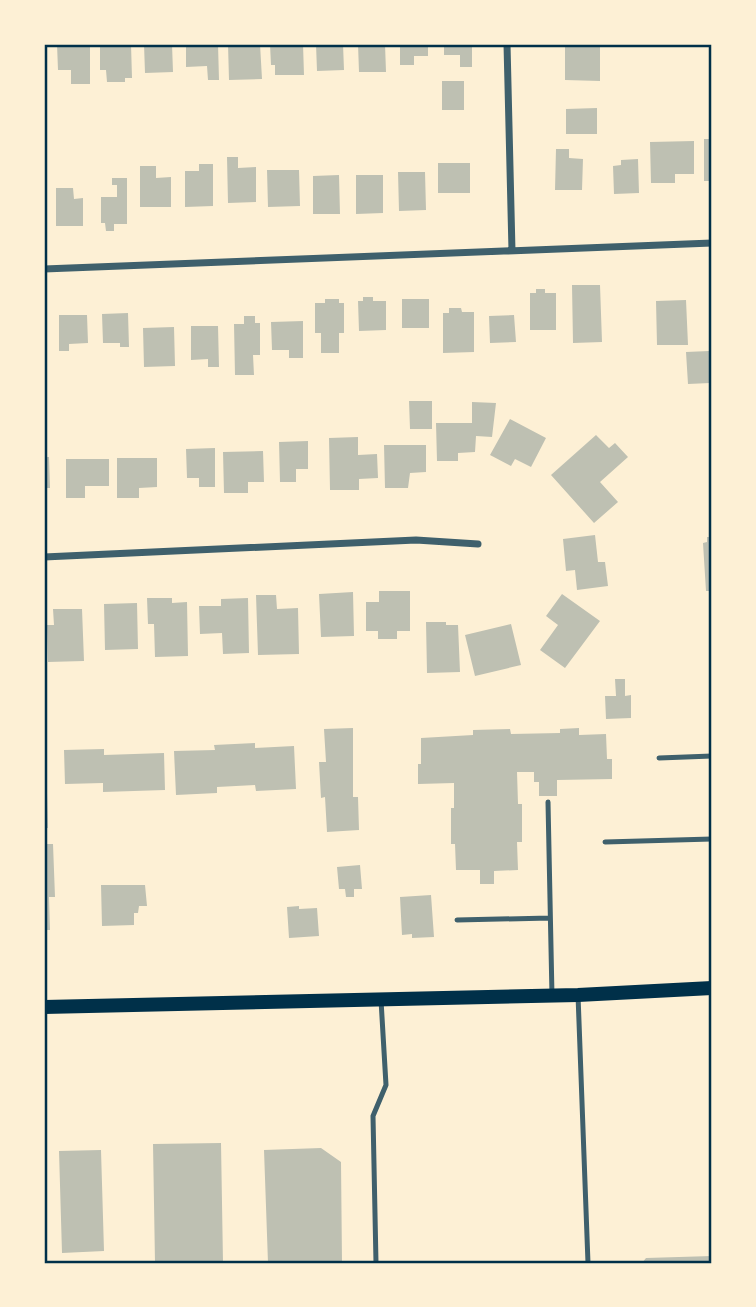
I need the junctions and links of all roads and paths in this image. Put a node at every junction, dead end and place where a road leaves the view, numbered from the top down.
1 (507, 44) edge
2 (712, 243) edge
3 (512, 251) junction
4 (44, 270) edge
5 (478, 544) dead end
6 (44, 556) edge
7 (712, 757) edge
8 (660, 758) dead end
9 (548, 802) dead end
10 (712, 839) edge
11 (605, 842) dead end
12 (550, 918) junction
13 (457, 920) dead end
14 (712, 988) edge
15 (578, 995) junction
16 (552, 996) junction
17 (381, 999) junction
18 (44, 1007) edge
19 (376, 1263) edge
20 (588, 1263) edge

1 - 3 street
2 - 3 street
3 - 4 street
5 - 6 street
7 - 8 lane
9 - 12 lane
10 - 11 lane
12 - 13 lane
12 - 16 lane
14 - 15 main road
15 - 16 main road
15 - 20 lane
16 - 17 main road
17 - 18 main road
17 - 19 lane

